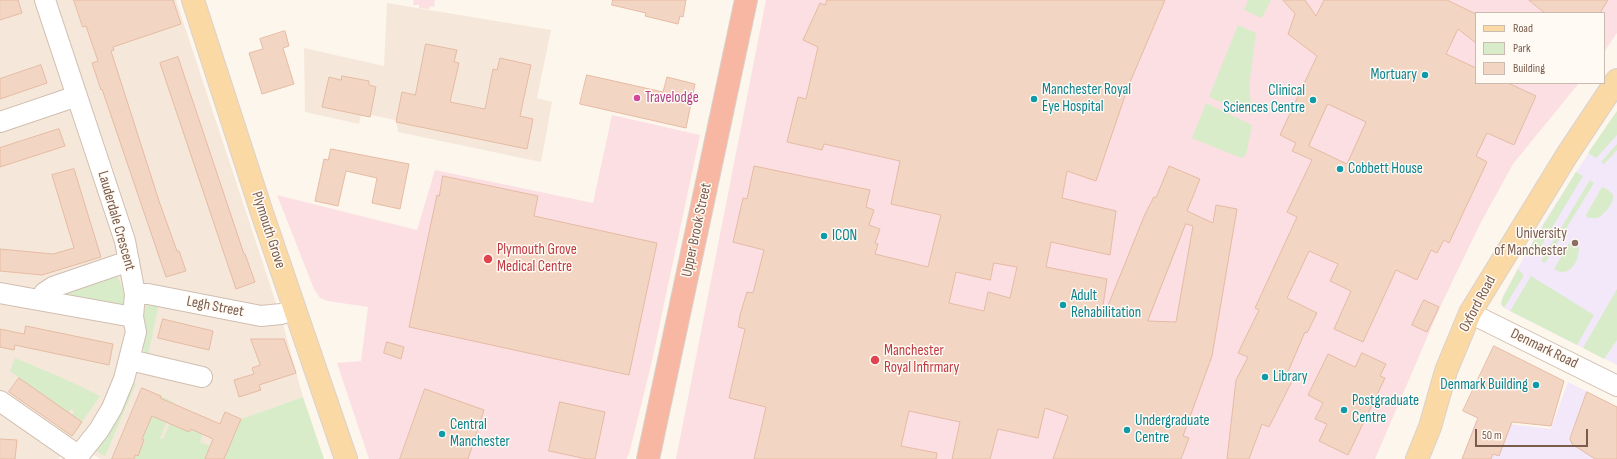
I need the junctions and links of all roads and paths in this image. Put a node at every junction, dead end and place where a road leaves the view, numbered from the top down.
1 (45, 0) edge
2 (193, 0) edge
3 (746, 0) edge
4 (1617, 80) edge
5 (77, 96) junction
6 (0, 122) edge
7 (129, 261) junction
8 (0, 292) edge
9 (135, 294) junction
10 (42, 300) junction
11 (294, 310) junction
12 (1470, 313) junction
13 (132, 317) junction
14 (130, 360) junction
15 (202, 377) dead end
16 (1617, 386) edge
17 (0, 401) edge
18 (77, 458) edge
19 (346, 459) edge
20 (648, 459) edge
21 (1417, 459) edge

1 - 5 street, Lauderdale Crescent
2 - 11 main road, Plymouth Grove
3 - 20 highway, Upper Brook Street
4 - 12 main road, Oxford Road
5 - 6 street
5 - 7 street, Lauderdale Crescent
7 - 9 street, Lauderdale Crescent
7 - 10 street
8 - 10 street
9 - 11 street, Legh Street
9 - 13 street, Lauderdale Crescent
10 - 13 street
11 - 19 main road, Plymouth Grove
12 - 16 street, Denmark Road
12 - 21 main road, Oxford Road
13 - 14 street, Lauderdale Crescent
14 - 15 street
14 - 18 street, Lauderdale Crescent
17 - 18 street

